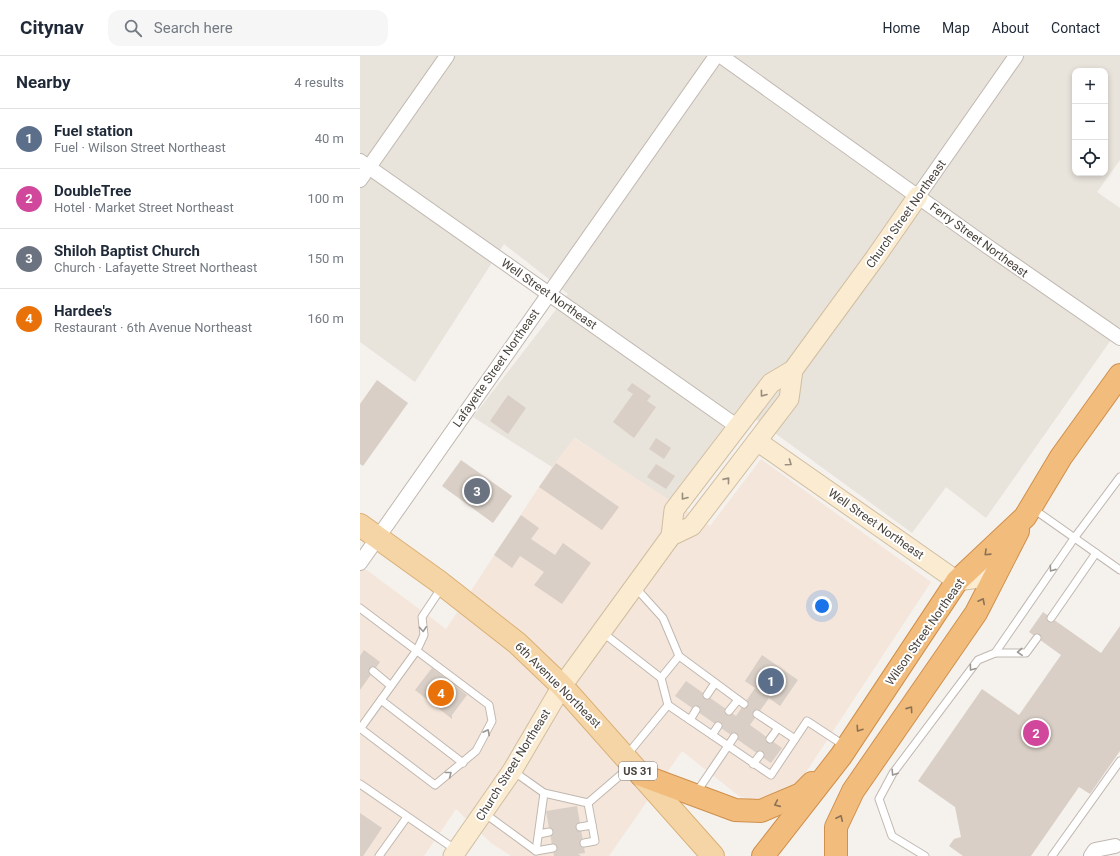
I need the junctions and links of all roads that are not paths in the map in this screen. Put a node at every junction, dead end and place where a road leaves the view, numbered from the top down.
1 (447, 56) edge
2 (716, 56) edge
3 (721, 56) edge
4 (1016, 56) edge
5 (364, 164) edge
6 (360, 180) edge
7 (918, 196) junction
8 (549, 293) junction
9 (1120, 338) edge
10 (793, 370) junction
11 (1120, 375) edge
12 (738, 427) junction
13 (757, 441) junction
14 (1120, 477) edge
15 (1028, 512) junction
16 (360, 525) edge
17 (671, 536) junction
18 (1074, 537) junction
19 (378, 538) junction
20 (1096, 553) junction
21 (360, 563) edge
22 (1000, 566) junction
23 (1120, 570) edge
24 (958, 581) junction
25 (444, 585) junction
26 (635, 587) junction
27 (360, 608) edge
28 (1051, 618) dead end
29 (602, 632) junction
30 (1037, 638) dead end
31 (417, 650) junction
32 (995, 652) junction
33 (678, 656) junction
34 (373, 671) dead end
35 (661, 678) junction
36 (715, 683) junction
37 (391, 686) junction
38 (562, 686) junction
39 (707, 695) dead end
40 (381, 700) junction
41 (738, 700) junction
42 (744, 704) dead end
43 (668, 705) junction
44 (696, 710) dead end
45 (729, 711) dead end
46 (757, 714) dead end
47 (690, 720) junction
48 (718, 726) dead end
49 (778, 728) junction
50 (360, 729) edge
51 (712, 735) junction
52 (734, 737) dead end
53 (795, 739) junction
54 (770, 740) dead end
55 (728, 747) junction
56 (844, 752) junction
57 (760, 755) dead end
58 (1120, 761) edge
59 (463, 762) junction
60 (753, 764) junction
61 (633, 765) junction
62 (512, 771) junction
63 (360, 784) edge
64 (544, 794) junction
65 (695, 795) junction
66 (588, 803) junction
67 (484, 813) junction
68 (408, 817) junction
69 (592, 825) junction
70 (580, 827) dead end
71 (550, 832) dead end
72 (538, 834) junction
73 (584, 843) dead end
74 (1116, 846) edge
75 (553, 848) dead end
76 (536, 851) junction
77 (455, 853) edge
78 (379, 856) edge
79 (714, 856) edge
80 (763, 856) edge
81 (836, 856) edge
82 (925, 856) edge
83 (1052, 856) edge
84 (1091, 856) edge

1 - 5 street
2 - 8 street, Lafayette Street Northeast
3 - 7 street, Ferry Street Northeast
4 - 7 street, Church Street Northeast
5 - 6 street
5 - 8 street, Well Street Northeast
7 - 9 street, Ferry Street Northeast
7 - 10 street, Church Street Northeast
8 - 12 street, Well Street Northeast
8 - 19 street, Lafayette Street Northeast
10 -> 12 street, Church Street Northeast
10 - 13 street, Church Street Northeast
11 - 15 highway, Wilson Street Northeast
12 -> 17 street, Church Street Northeast
17 -> 13 street, Church Street Northeast
13 -> 24 street, Well Street Northeast
14 - 18 lane
15 - 18 lane
15 - 22 highway
15 -> 24 highway, Wilson Street Northeast
16 - 19 main road, 6th Avenue Northeast / US 31
17 - 26 street, Church Street Northeast
18 - 20 lane
18 -> 32 lane
19 - 21 street, Lafayette Street Northeast
19 - 25 main road, 6th Avenue Northeast / US 31
20 - 23 lane
20 - 28 lane
22 - 24 street
81 -> 22 highway
24 -> 56 highway, Wilson Street Northeast
25 -> 31 lane
25 - 38 main road, 6th Avenue Northeast / US 31
26 - 29 street, Church Street Northeast
26 - 33 lane
27 - 31 lane
29 - 35 lane
29 - 38 street, Church Street Northeast
30 -> 32 lane
31 - 37 lane
59 -> 31 lane
32 -> 82 lane
33 - 35 lane
33 - 36 lane
34 - 37 lane
35 - 43 lane
36 - 39 lane
36 - 41 lane
37 - 40 lane
38 - 61 main road, 6th Avenue Northeast / US 31
38 - 62 street, Church Street Northeast
40 - 50 lane
40 - 59 lane
41 - 42 lane
41 - 45 lane
43 - 47 lane
43 - 61 lane
44 - 47 lane
46 - 49 lane
47 - 51 lane
48 - 51 lane
49 - 53 lane
49 - 54 lane
50 -> 59 lane
51 - 55 lane
52 - 55 lane
53 - 56 lane
53 - 60 lane
55 - 60 lane
55 - 65 lane
56 -> 65 highway
56 - 80 highway, Wilson Street Northeast
57 - 60 lane
58 - 83 lane
61 - 65 highway
61 - 66 lane
61 - 79 main road, 6th Avenue Northeast / US 31
62 - 64 lane
62 - 67 street, Church Street Northeast
63 - 68 lane
64 - 66 lane
64 - 72 lane
66 - 69 lane
67 - 76 lane
67 - 77 street, Church Street Northeast
68 - 77 lane
68 - 78 lane
69 - 70 lane
69 - 73 lane
71 - 72 lane
72 - 76 lane
74 - 84 street
75 - 76 lane

